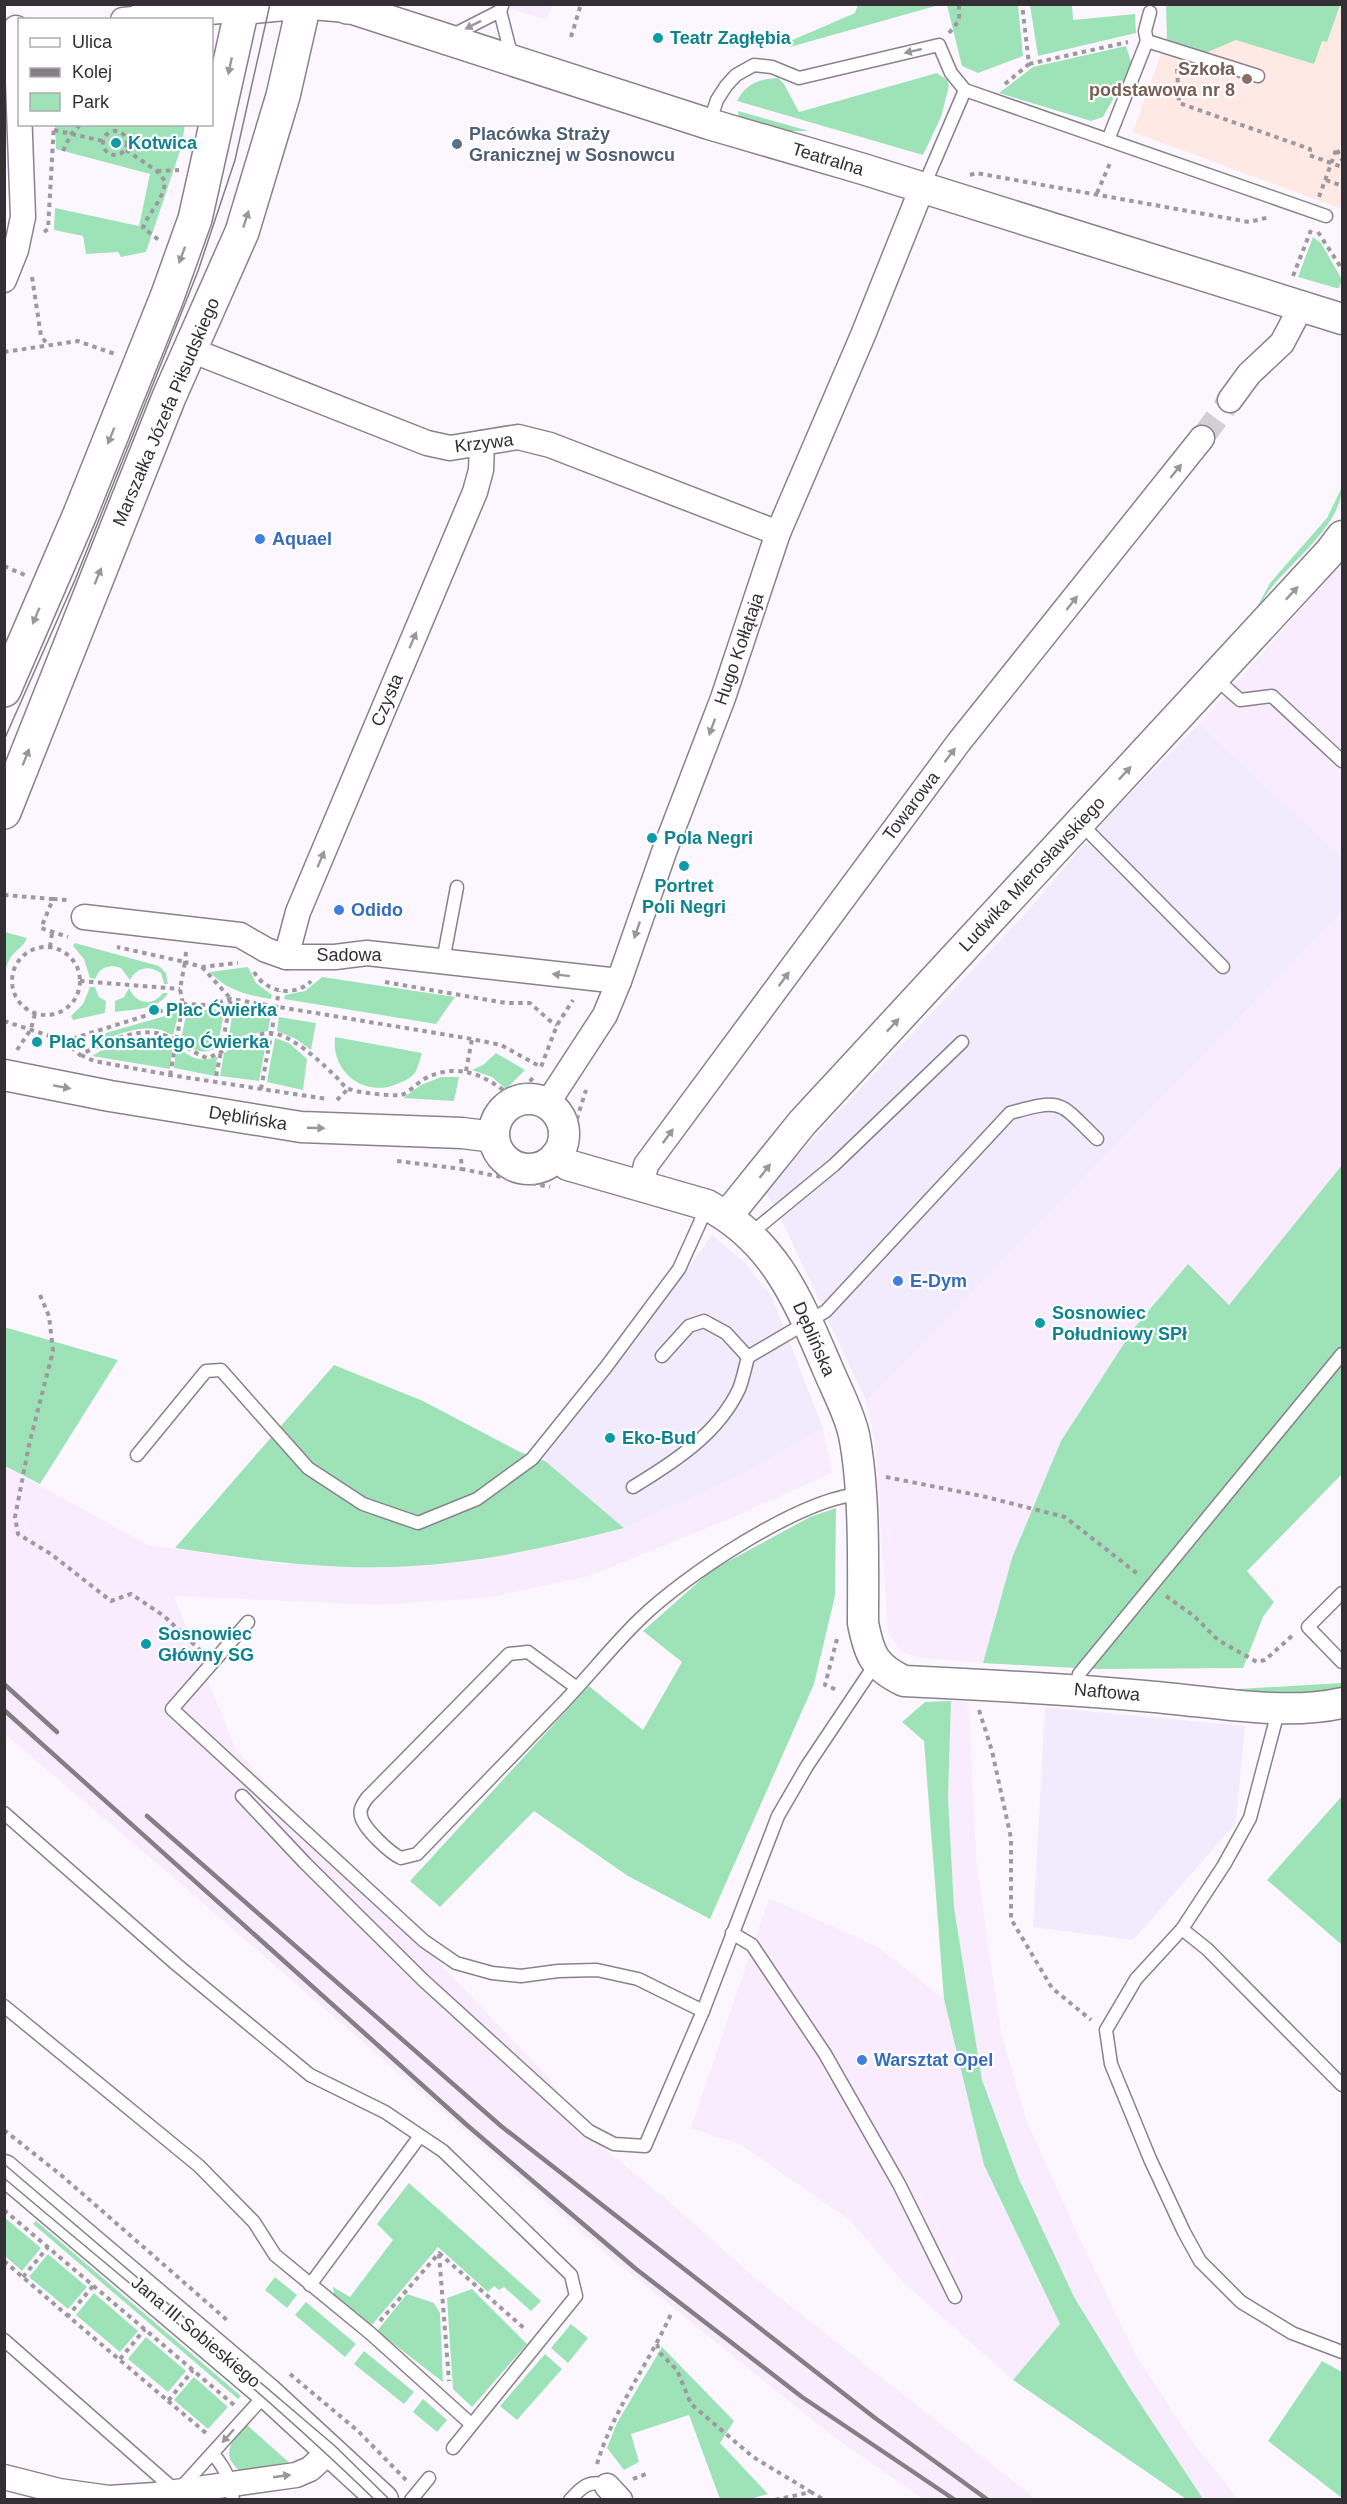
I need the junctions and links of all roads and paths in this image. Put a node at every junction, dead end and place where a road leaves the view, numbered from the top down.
1 (296, 4) edge
2 (304, 4) edge
3 (312, 4) edge
4 (581, 4) edge
5 (959, 4) edge
6 (1022, 4) edge
7 (347, 6) edge
8 (242, 7) edge
9 (501, 8) edge
10 (1150, 12) dead end
11 (147, 18) edge
12 (13, 28) edge
13 (571, 37) dead end
14 (445, 39) junction
15 (1147, 41) junction
16 (939, 45) junction
17 (1183, 52) junction
18 (513, 61) junction
19 (1029, 64) junction
20 (1258, 76) dead end
21 (1004, 85) dead end
22 (965, 90) junction
23 (217, 100) edge
24 (213, 122) edge
25 (709, 124) junction
26 (79, 126) edge
27 (212, 126) edge
28 (54, 130) dead end
29 (71, 134) junction
30 (1108, 140) junction
31 (103, 141) junction
32 (126, 150) junction
33 (63, 151) dead end
34 (1113, 157) dead end
35 (1342, 160) edge
36 (1332, 164) junction
37 (1342, 167) edge
38 (180, 170) dead end
39 (157, 171) junction
40 (961, 178) dead end
41 (1342, 186) edge
42 (922, 188) junction
43 (1097, 193) junction
44 (1281, 214) dead end
45 (1326, 216) dead end
46 (1313, 224) dead end
47 (160, 241) dead end
48 (16, 250) junction
49 (1342, 268) edge
50 (4, 280) edge
51 (1301, 307) junction
52 (1342, 319) edge
53 (48, 345) junction
54 (191, 350) junction
55 (4, 352) edge
56 (116, 354) dead end
57 (1230, 400) tunnel mouth
58 (1202, 438) tunnel mouth
59 (483, 443) junction
60 (778, 533) junction
61 (1337, 551) edge
62 (4, 566) edge
63 (26, 575) dead end
64 (1214, 678) junction
65 (4, 690) edge
66 (1342, 761) edge
67 (4, 812) edge
68 (1080, 823) junction
69 (457, 886) dead end
70 (4, 895) edge
71 (79, 928) joint
72 (52, 933) junction
73 (107, 945) dead end
74 (50, 947) junction
75 (286, 957) junction
76 (443, 961) junction
77 (202, 967) dead end
78 (1223, 968) dead end
79 (581, 977) junction
80 (80, 981) junction
81 (619, 981) junction
82 (180, 989) junction
83 (279, 991) dead end
84 (231, 999) junction
85 (183, 1004) junction
86 (276, 1007) junction
87 (35, 1014) junction
88 (4, 1021) edge
89 (31, 1029) junction
90 (272, 1033) junction
91 (472, 1039) junction
92 (65, 1041) junction
93 (177, 1041) junction
94 (962, 1042) dead end
95 (219, 1054) junction
96 (80, 1055) junction
97 (541, 1067) junction
98 (466, 1071) junction
99 (5, 1075) edge
100 (170, 1075) junction
101 (215, 1082) junction
102 (261, 1089) junction
103 (348, 1089) junction
104 (547, 1104) junction
105 (494, 1137) junction
106 (1097, 1139) dead end
107 (556, 1156) junction
108 (398, 1161) dead end
109 (462, 1169) dead end
110 (641, 1186) junction
111 (728, 1218) junction
112 (40, 1295) dead end
113 (807, 1323) junction
114 (1342, 1354) edge
115 (662, 1356) dead end
116 (748, 1357) junction
117 (137, 1455) dead end
118 (884, 1477) dead end
119 (633, 1487) dead end
120 (860, 1494) junction
121 (1038, 1510) dead end
122 (1342, 1593) edge
123 (248, 1622) dead end
124 (1308, 1628) junction
125 (203, 1653) dead end
126 (1257, 1662) dead end
127 (1342, 1662) edge
128 (876, 1663) junction
129 (970, 1683) junction
130 (577, 1688) junction
131 (1076, 1689) junction
132 (1342, 1703) edge
133 (1279, 1708) junction
134 (242, 1796) dead end
135 (4, 1813) edge
136 (1182, 1929) junction
137 (732, 1933) junction
138 (4, 2006) edge
139 (703, 2011) junction
140 (1106, 2030) junction
141 (1342, 2085) edge
142 (4, 2130) edge
143 (420, 2136) junction
144 (8, 2180) edge
145 (4, 2210) edge
146 (48, 2247) junction
147 (439, 2253) junction
148 (4, 2261) edge
149 (23, 2277) junction
150 (310, 2285) junction
151 (94, 2286) junction
152 (955, 2296) dead end
153 (671, 2314) dead end
154 (68, 2316) junction
155 (228, 2321) dead end
156 (145, 2329) junction
157 (370, 2333) junction
158 (4, 2340) edge
159 (540, 2343) junction
160 (657, 2344) junction
161 (1342, 2352) edge
162 (120, 2360) junction
163 (193, 2370) junction
164 (278, 2383) junction
165 (443, 2400) junction
166 (168, 2401) junction
167 (246, 2416) junction
168 (471, 2424) junction
169 (209, 2435) dead end
170 (453, 2448) dead end
171 (331, 2450) junction
172 (213, 2454) junction
173 (4, 2477) edge
174 (429, 2478) dead end
175 (606, 2490) edge
176 (177, 2492) junction
177 (232, 2492) edge
178 (811, 2492) junction
179 (414, 2496) edge
180 (382, 2499) edge
181 (570, 2499) edge
182 (775, 2499) edge
183 (824, 2499) edge

1 - 8 street
54 -> 2 main road, Marszałka Józefa Piłsudskiego
3 - 7 street, Teatralna
4 - 13 path
5 - 16 path
6 - 19 path
7 - 14 street, Teatralna
8 - 11 street
8 -> 23 main road
9 -> 14 lane
9 - 18 lane
10 - 15 lane
12 - 48 street
14 - 18 street, Teatralna
15 - 17 lane
15 - 19 path
15 - 30 lane
16 - 22 lane
16 -> 25 lane
17 - 20 lane
17 - 36 path
18 - 25 street, Teatralna
19 - 21 path
22 - 30 lane
22 - 42 lane
23 -> 24 main road
25 - 42 street, Teatralna
26 - 29 path
27 -> 65 main road
28 - 29 path
29 - 31 path
29 - 33 path
30 - 45 lane
31 - 32 path
31 - 32 path
32 - 39 path
34 - 43 path
35 - 36 path
36 - 37 path
36 - 41 path
38 - 39 path
39 - 47 path
40 - 43 path
42 - 51 street, Teatralna
42 - 60 street, Hugo Kołłątaja
43 - 44 path
46 - 49 path
48 - 50 street
48 - 53 path
51 - 52 street, Teatralna
51 - 57 street
53 - 55 path
53 - 56 path
54 - 59 street, Krzywa
67 -> 54 main road, Marszałka Józefa Piłsudskiego
110 -> 58 street, Towarowa
59 - 60 street, Krzywa
75 -> 59 street, Czysta
60 -> 81 street, Hugo Kołłątaja
64 -> 61 street, Ludwika Mierosławskiego
62 - 63 path
64 - 66 lane
68 -> 64 street, Ludwika Mierosławskiego
68 - 78 lane
111 -> 68 street, Ludwika Mierosławskiego
69 - 76 lane
70 - 72 path
71 - 72 path
71 - 75 street, Sadowa
72 - 74 path
73 - 82 path
74 - 80 path
74 - 87 path
75 - 76 street, Sadowa
79 -> 76 street, Sadowa
77 - 84 path
79 - 81 street, Sadowa
79 - 97 path
80 - 82 path
80 - 87 path
81 - 104 street, Hugo Kołłątaja
82 - 85 path
83 - 86 path
84 - 85 path
84 - 86 path
84 - 95 path
85 - 92 path
85 - 93 path
86 - 90 path
86 - 91 path
87 - 89 path
88 - 89 path
89 - 92 path
89 - 99 path
90 - 95 path
90 - 102 path
90 - 103 path
91 - 97 path
91 - 98 path
92 - 96 path
93 - 95 path
93 - 96 path
93 - 100 path
94 - 111 lane
95 - 101 path
96 - 100 path
97 - 98 path
98 - 103 path
99 -> 105 street, Dęblińska
100 - 101 path
101 - 102 path
102 - 103 path
104 - 105 street
104 - 107 street
105 - 107 street
106 - 113 lane
107 - 110 street
108 - 109 path
110 - 111 street
111 - 113 street, Dęblińska
111 - 117 lane
112 - 125 path
113 - 116 lane
113 - 120 street, Dęblińska
114 - 131 lane
115 - 116 lane
116 - 119 lane
118 - 121 path
120 - 128 street, Dęblińska
120 - 130 lane
122 - 124 lane
123 - 139 lane
124 - 126 path
124 - 127 lane
128 - 129 street, Naftowa
128 - 137 lane
129 - 131 street, Naftowa
129 - 140 path
130 - 130 lane
131 - 133 street, Naftowa
132 - 133 street, Naftowa
133 - 136 lane
134 - 139 lane
135 - 143 lane
136 - 140 lane
136 - 141 lane
137 - 139 lane
137 - 152 lane
138 - 150 lane
140 - 161 lane
142 - 155 path
143 - 150 lane
143 - 159 lane
144 - 164 street, Jana III Sobieskiego
145 - 146 path
146 - 149 path
146 - 151 path
147 - 157 path
147 - 159 path
147 - 165 path
148 - 149 path
149 - 154 path
150 - 157 lane
151 - 154 path
151 - 156 path
153 - 160 path
154 - 162 path
156 - 162 path
156 - 163 path
157 - 165 lane
158 - 176 lane
159 - 168 lane
160 - 175 path
160 - 178 path
162 - 166 path
163 - 166 path
163 - 167 path
164 - 167 lane
164 - 171 street, Jana III Sobieskiego
164 - 179 path
165 - 168 lane
166 - 169 path
167 -> 172 lane
168 - 170 lane
177 -> 171 street
171 - 180 street, Jana III Sobieskiego
172 - 176 lane
172 - 177 lane
173 - 176 street
174 - 179 lane
175 - 181 lane
176 - 177 street
178 - 182 path
178 - 183 path

